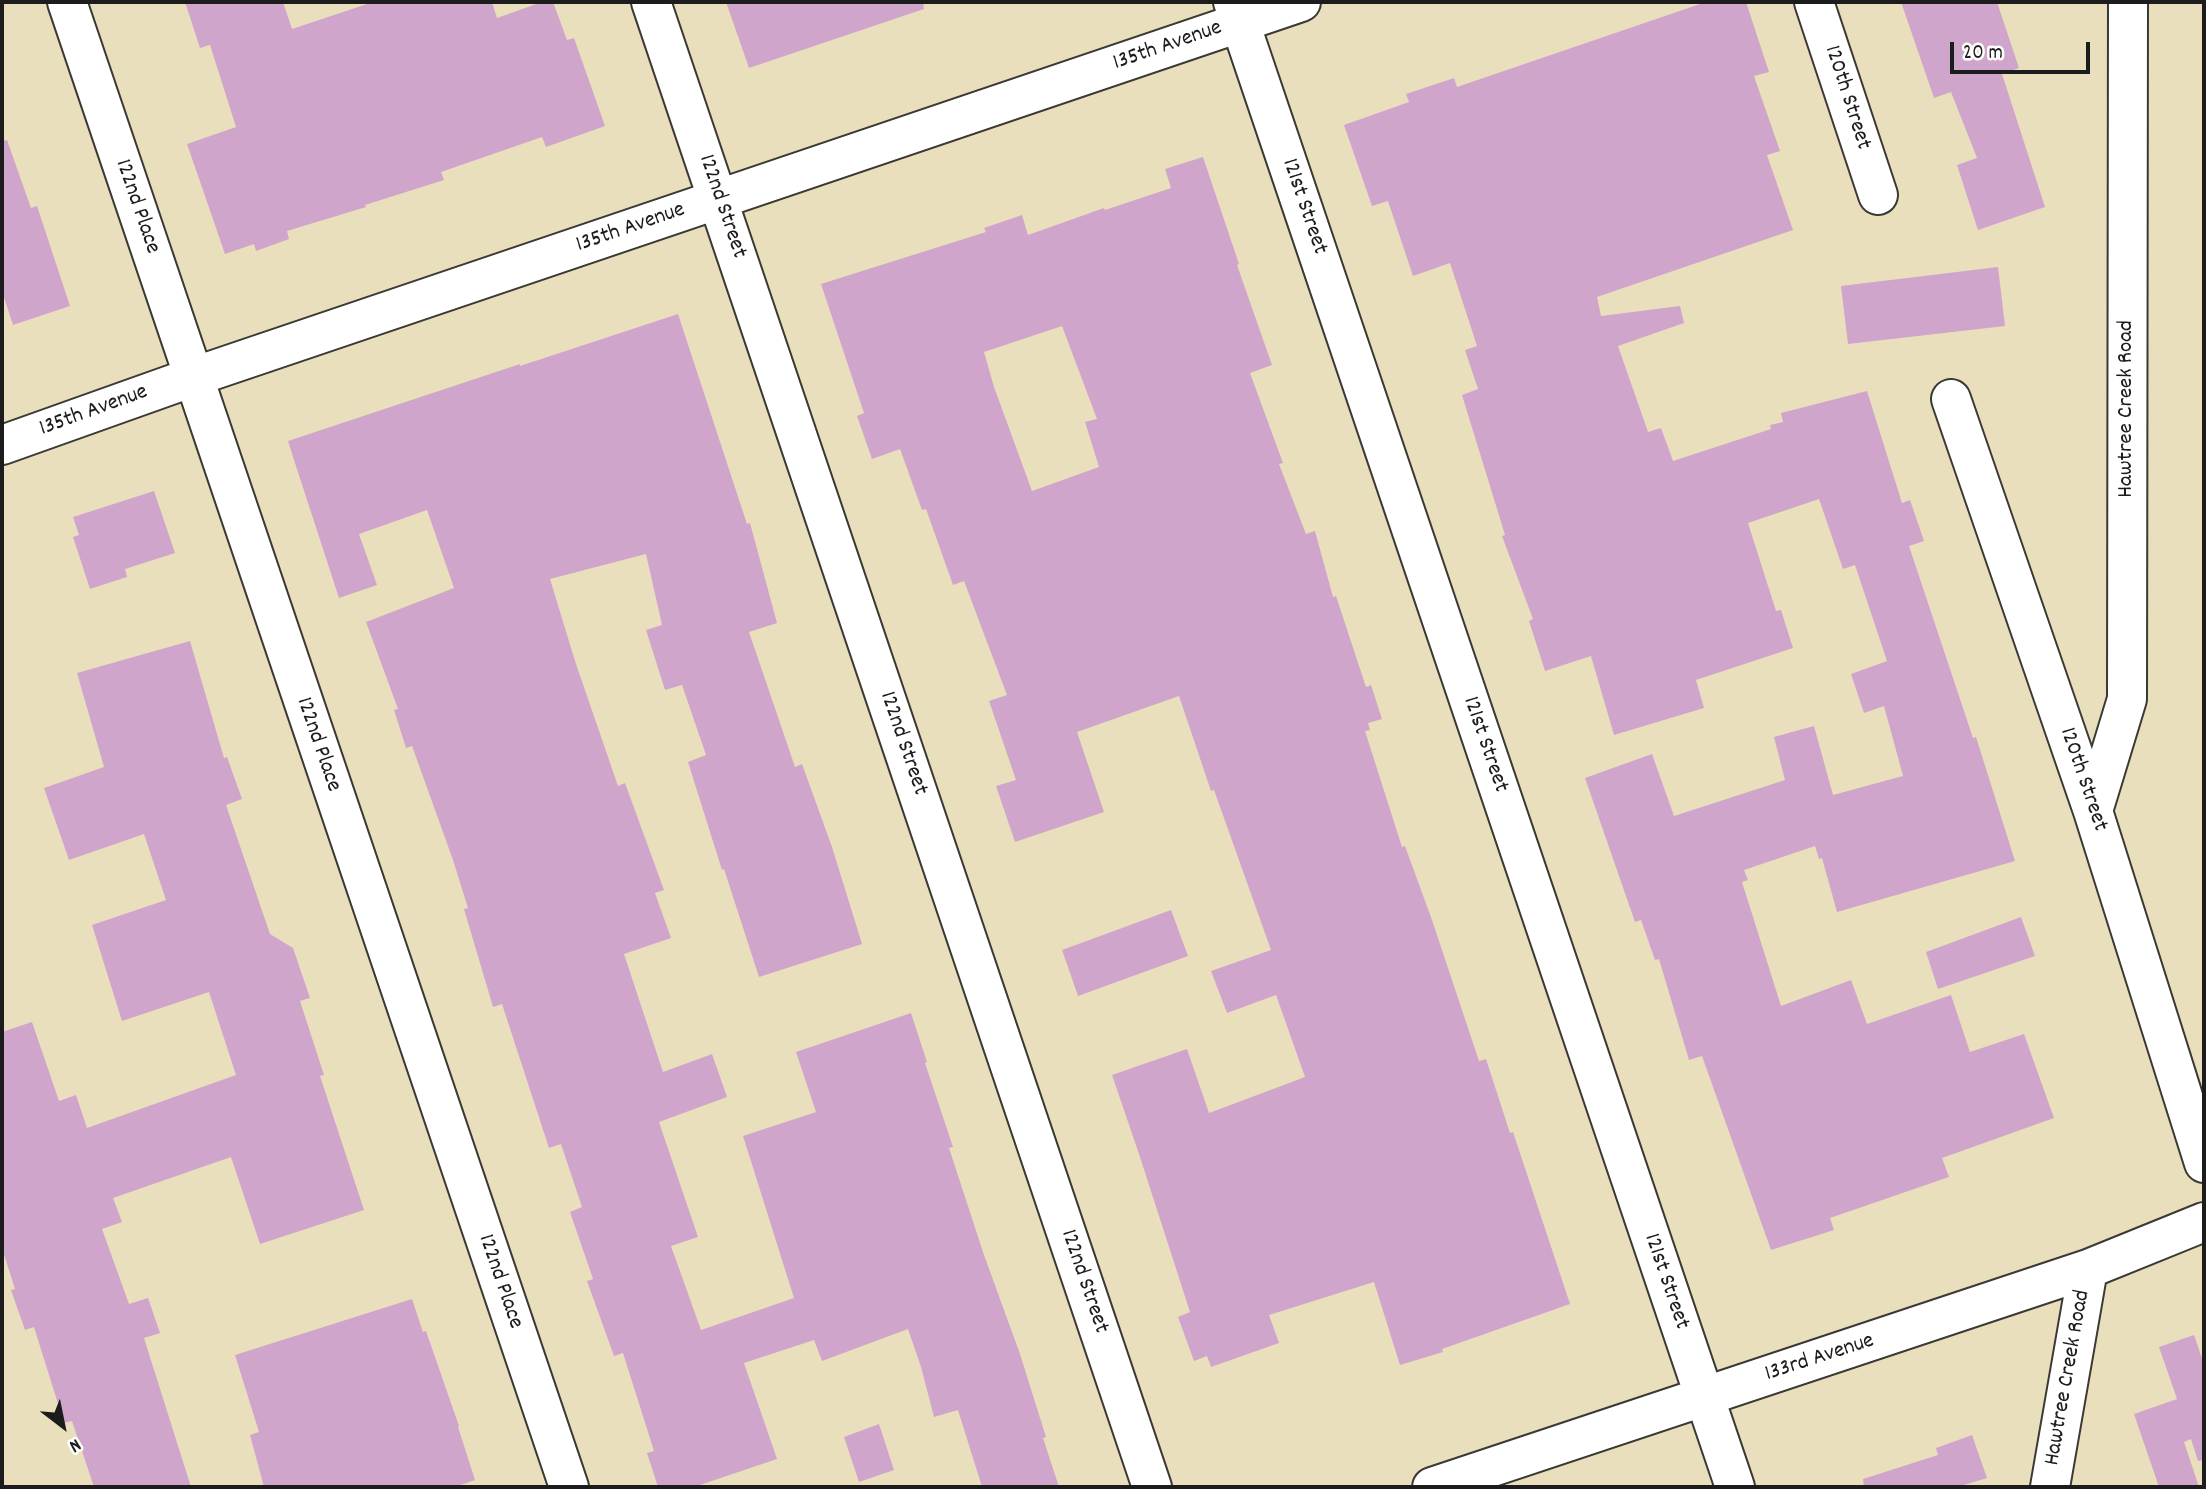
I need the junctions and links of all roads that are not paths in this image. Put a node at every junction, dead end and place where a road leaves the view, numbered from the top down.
1 (67, 2) edge
2 (651, 2) edge
3 (1301, 2) edge
4 (1814, 2) edge
5 (2128, 2) edge
6 (1237, 12) edge
7 (1878, 195) dead end
8 (718, 200) junction
9 (193, 377) junction
10 (1951, 399) dead end
11 (2, 445) edge
12 (2093, 811) junction
13 (2204, 1163) edge
14 (2204, 1222) edge
15 (2088, 1269) junction
16 (1704, 1397) junction
17 (569, 1487) edge
18 (1152, 1487) edge
19 (1432, 1487) edge
20 (1735, 1487) edge
21 (2050, 1487) edge

1 - 9 street, 122nd Place
2 - 8 street, 122nd Street
3 - 6 street, 135th Avenue
4 - 7 street, 120th Street
5 - 12 street, Hawtree Creek Road
6 - 8 street, 135th Avenue
6 - 16 street, 121st Street
8 - 9 street, 135th Avenue
8 - 18 street, 122nd Street
9 - 11 street, 135th Avenue
9 - 17 street, 122nd Place
10 - 12 street, 120th Street
12 - 13 street, 120th Street
14 - 15 street, 133rd Avenue
15 - 16 street, 133rd Avenue
15 - 21 street, Hawtree Creek Road
16 - 19 street, 133rd Avenue
16 - 20 street, 121st Street

